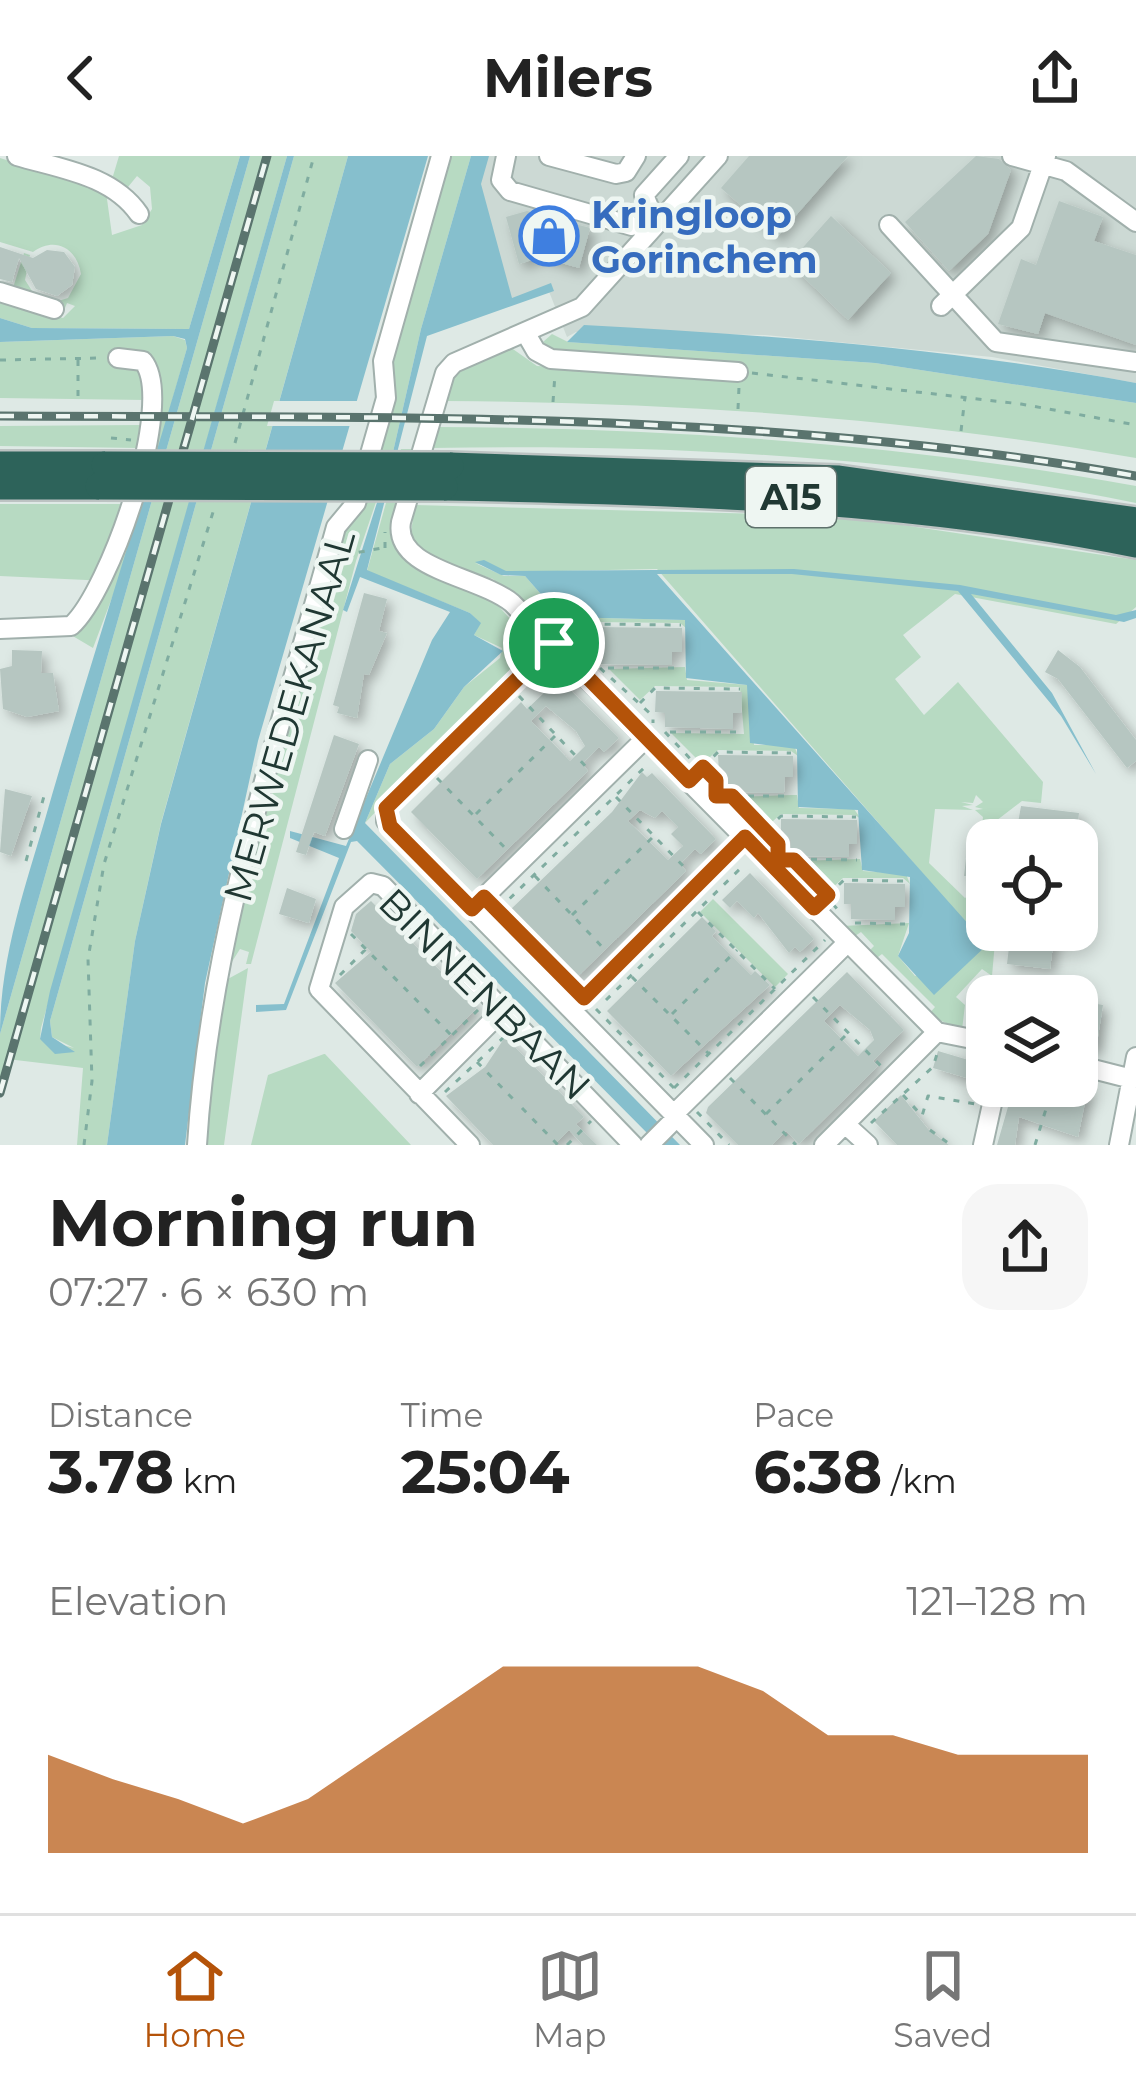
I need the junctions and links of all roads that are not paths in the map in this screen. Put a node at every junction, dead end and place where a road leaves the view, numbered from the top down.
1 (17, 156) edge
2 (441, 156) edge
3 (506, 156) edge
4 (549, 156) edge
5 (636, 156) edge
6 (679, 156) edge
7 (718, 156) edge
8 (1012, 156) edge
9 (1044, 161) edge
10 (650, 207) dead end
11 (139, 214) dead end
12 (1136, 223) edge
13 (889, 225) dead end
14 (632, 226) dead end
15 (0, 292) edge
16 (947, 300) junction
17 (54, 309) dead end
18 (525, 332) junction
19 (118, 358) road end
20 (1136, 362) edge
21 (738, 381) road end
22 (105, 463) junction
23 (0, 465) edge
24 (447, 476) junction
25 (0, 486) edge
26 (1136, 521) edge
27 (1136, 544) edge
28 (0, 629) edge
29 (565, 645) junction
30 (647, 737) junction
31 (368, 760) dead end
32 (370, 801) junction
33 (344, 829) dead end
34 (753, 843) junction
35 (472, 909) junction
36 (841, 932) junction
37 (494, 1006) junction
38 (584, 1006) junction
39 (938, 1032) junction
40 (966, 1038) edge
41 (1136, 1057) edge
42 (1098, 1070) edge
43 (1132, 1079) junction
44 (419, 1093) junction
45 (991, 1107) edge
46 (676, 1110) junction
47 (845, 1124) junction
48 (650, 1144) edge
49 (196, 1145) edge
50 (470, 1145) edge
51 (633, 1145) edge
52 (704, 1145) edge
53 (824, 1145) edge
54 (868, 1145) edge
55 (983, 1145) edge
56 (1119, 1145) edge

1 - 11 street
2 - 49 street, MERWEDEKANAAL
3 - 14 street
4 - 5 street
6 - 10 street
7 - 18 street
8 - 9 street
9 - 12 street
9 - 16 street
13 - 16 street
15 - 17 street
16 - 20 street
18 - 21 street
18 - 29 street
19 - 28 street
22 - 23 highway, A15
22 - 24 highway, A15, bridge
22 - 25 highway, A15
24 - 26 highway, A15
24 - 27 highway, A15
29 - 30 street
29 - 32 street
30 - 34 street
30 - 35 street
31 - 32 street
32 - 33 street
32 - 35 street
34 - 36 street
34 - 38 street
35 - 38 street
36 - 39 street
36 - 46 street
37 - 44 street
37 - 44 street, BINNENBAAN
37 - 51 street, BINNENBAAN
38 - 46 street
39 - 40 street
39 - 47 street
41 - 43 street
42 - 43 street
43 - 56 street
44 - 50 street
45 - 55 street
46 - 48 street
46 - 52 street
47 - 53 street
47 - 54 street

